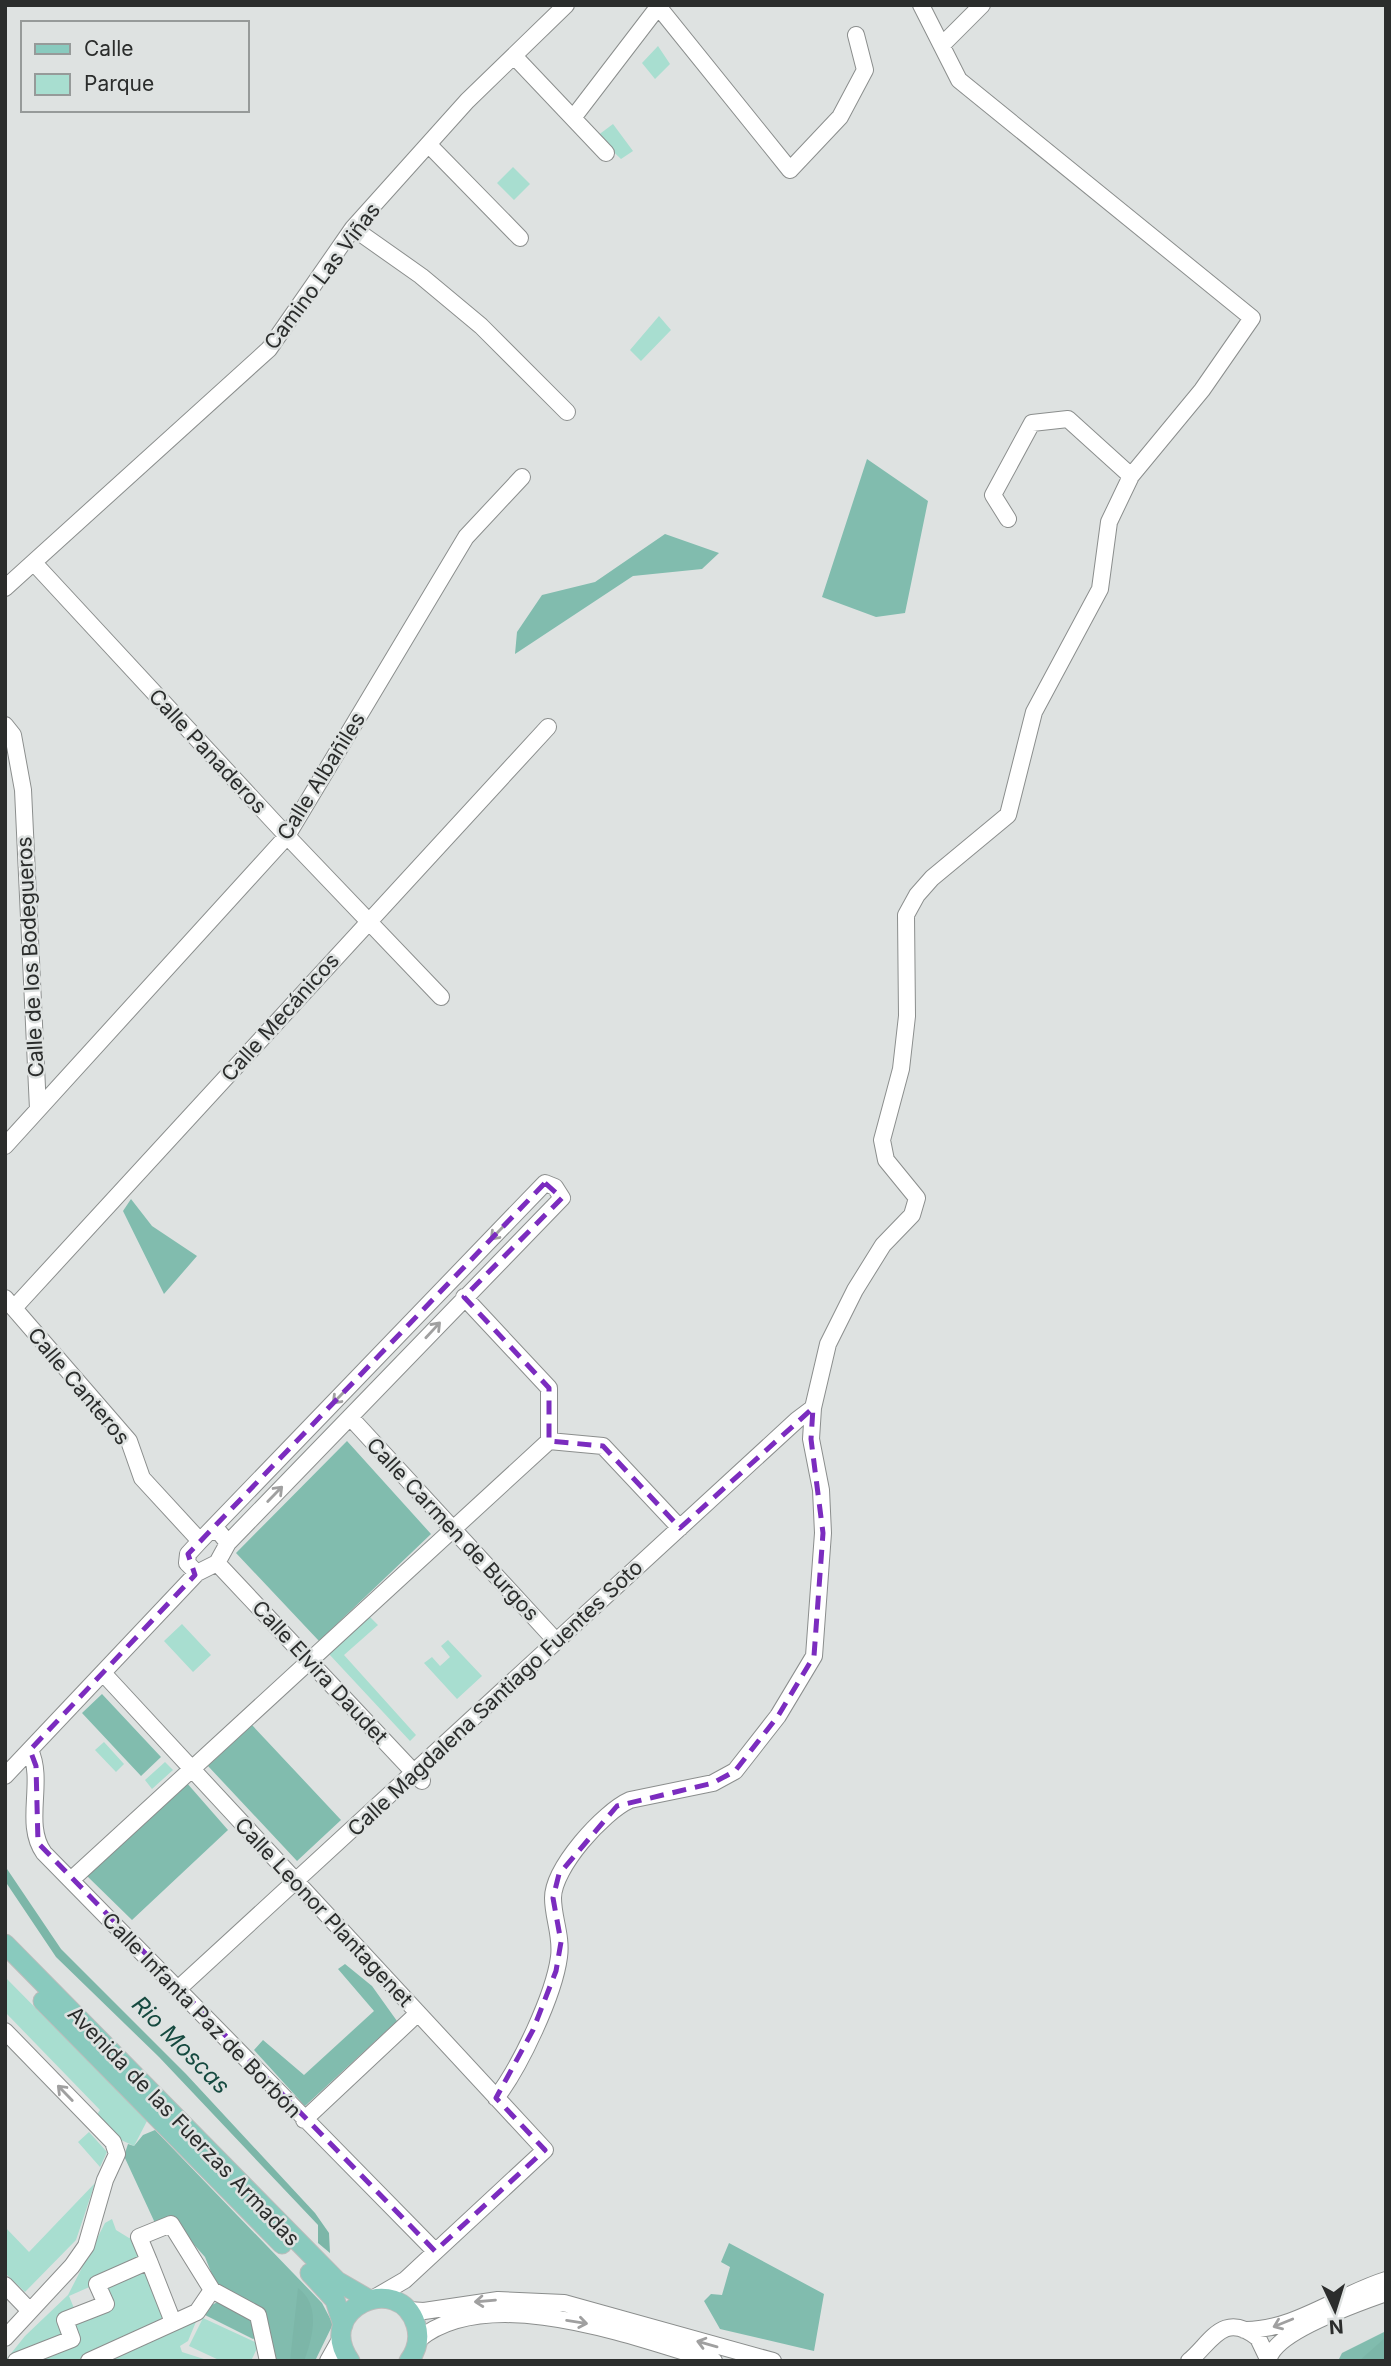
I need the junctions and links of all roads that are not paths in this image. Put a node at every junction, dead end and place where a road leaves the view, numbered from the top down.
1 (566, 5) edge
2 (921, 5) edge
3 (982, 5) edge
4 (657, 6) edge
5 (856, 35) dead end
6 (942, 46) junction
7 (514, 56) junction
8 (573, 118) junction
9 (429, 145) junction
10 (606, 153) dead end
11 (353, 228) junction
12 (520, 238) dead end
13 (566, 412) dead end
14 (1131, 476) junction
15 (522, 477) dead end
16 (1008, 519) dead end
17 (35, 564) junction
18 (5, 588) edge
19 (5, 724) edge
20 (548, 727) dead end
21 (287, 836) junction
22 (367, 921) junction
23 (441, 997) dead end
24 (38, 1109) junction
25 (5, 1146) edge
26 (464, 1297) junction
27 (10, 1303) edge
28 (813, 1408) junction
29 (350, 1417) junction
30 (549, 1440) junction
31 (680, 1528) junction
32 (453, 1529) junction
33 (204, 1536) junction
34 (228, 1543) junction
35 (217, 1563) junction
36 (197, 1573) junction
37 (556, 1641) junction
38 (310, 1660) junction
39 (103, 1673) junction
40 (30, 1750) junction
41 (192, 1769) junction
42 (5, 1776) edge
43 (418, 1777) junction
44 (71, 1880) junction
45 (295, 1882) junction
46 (5, 1944) edge
47 (5, 1963) edge
48 (178, 1989) junction
49 (417, 2014) junction
50 (5, 2031) edge
51 (496, 2098) junction
52 (304, 2120) junction
53 (435, 2251) junction
54 (149, 2261) junction
55 (405, 2280) junction
56 (1386, 2280) edge
57 (5, 2285) edge
58 (212, 2290) junction
59 (1386, 2293) edge
60 (371, 2299) junction
61 (405, 2308) junction
62 (30, 2311) junction
63 (173, 2322) junction
64 (1244, 2330) junction
65 (342, 2332) junction
66 (5, 2338) edge
67 (72, 2339) junction
68 (415, 2353) edge
69 (1196, 2357) edge
70 (1269, 2359) edge
71 (16, 2361) edge
72 (82, 2361) edge
73 (89, 2361) edge
74 (268, 2361) edge
75 (328, 2361) edge
76 (351, 2361) edge
77 (715, 2361) edge
78 (773, 2361) edge

1 - 7 street, Camino Las Viñas
2 - 6 street
3 - 6 street
4 - 5 street
4 - 8 street
6 - 14 street
7 - 8 street
7 - 9 street, Camino Las Viñas
8 - 10 street
9 - 11 street, Camino Las Viñas
9 - 12 street
11 - 13 street
11 - 17 street, Camino Las Viñas
14 - 16 street
14 - 28 street
15 - 21 street, Calle Albañiles
17 - 18 street, Camino Las Viñas
17 - 21 street, Calle Panaderos
19 - 24 street, Calle de los Bodegueros
20 - 22 street, Calle Mecánicos
21 - 22 street, Calle Panaderos
21 - 24 street, Calle Albañiles
22 - 23 street, Calle Panaderos
22 - 27 street, Calle Mecánicos
24 - 25 street, Calle Albañiles
29 -> 26 street
26 - 30 street
26 -> 33 street
27 - 33 street, Calle Canteros
28 - 31 street, Calle Magdalena Santiago Fuentes Soto
28 - 51 street
29 - 32 street, Calle Carmen de Burgos
34 -> 29 street
30 - 31 street
30 - 32 street
31 - 37 street, Calle Magdalena Santiago Fuentes Soto
32 - 37 street, Calle Carmen de Burgos
32 - 38 street
33 - 34 street, Calle Canteros
33 - 36 street
34 - 35 street
35 - 36 street
35 - 38 street, Calle Elvira Daudet
36 - 39 street
37 - 43 street, Calle Magdalena Santiago Fuentes Soto
38 - 41 street
38 - 43 street, Calle Elvira Daudet
39 - 40 street
39 - 41 street, Calle Leonor Plantagenet
40 - 42 street
40 - 44 street, Calle Infanta Paz de Borbón
41 - 44 street
41 - 45 street, Calle Leonor Plantagenet
43 - 45 street, Calle Magdalena Santiago Fuentes Soto
44 - 48 street, Calle Infanta Paz de Borbón
45 - 48 street, Calle Magdalena Santiago Fuentes Soto
45 - 49 street, Calle Leonor Plantagenet
46 - 60 main road, Avenida de las Fuerzas Armadas
47 - 65 main road, Avenida de las Fuerzas Armadas
48 - 52 street, Calle Infanta Paz de Borbón
49 - 51 street, Calle Leonor Plantagenet
49 - 52 street
62 -> 50 street
51 - 53 street, Calle Leonor Plantagenet
52 - 53 street, Calle Infanta Paz de Borbón
53 - 55 street
54 - 58 street
54 - 63 street
54 - 67 street
55 - 60 street
55 - 61 street
56 -> 64 street
57 - 62 street
58 - 63 street
58 - 74 street
59 - 70 street
60 - 61 main road, Avenida de las Fuerzas Armadas
60 - 65 main road
61 - 68 main road
78 -> 61 street
62 - 66 street
63 - 73 street
64 - 69 street
64 - 70 street
65 - 75 street
65 - 76 main road, Avenida de las Fuerzas Armadas
67 - 71 street
67 - 72 street
68 -> 77 street

